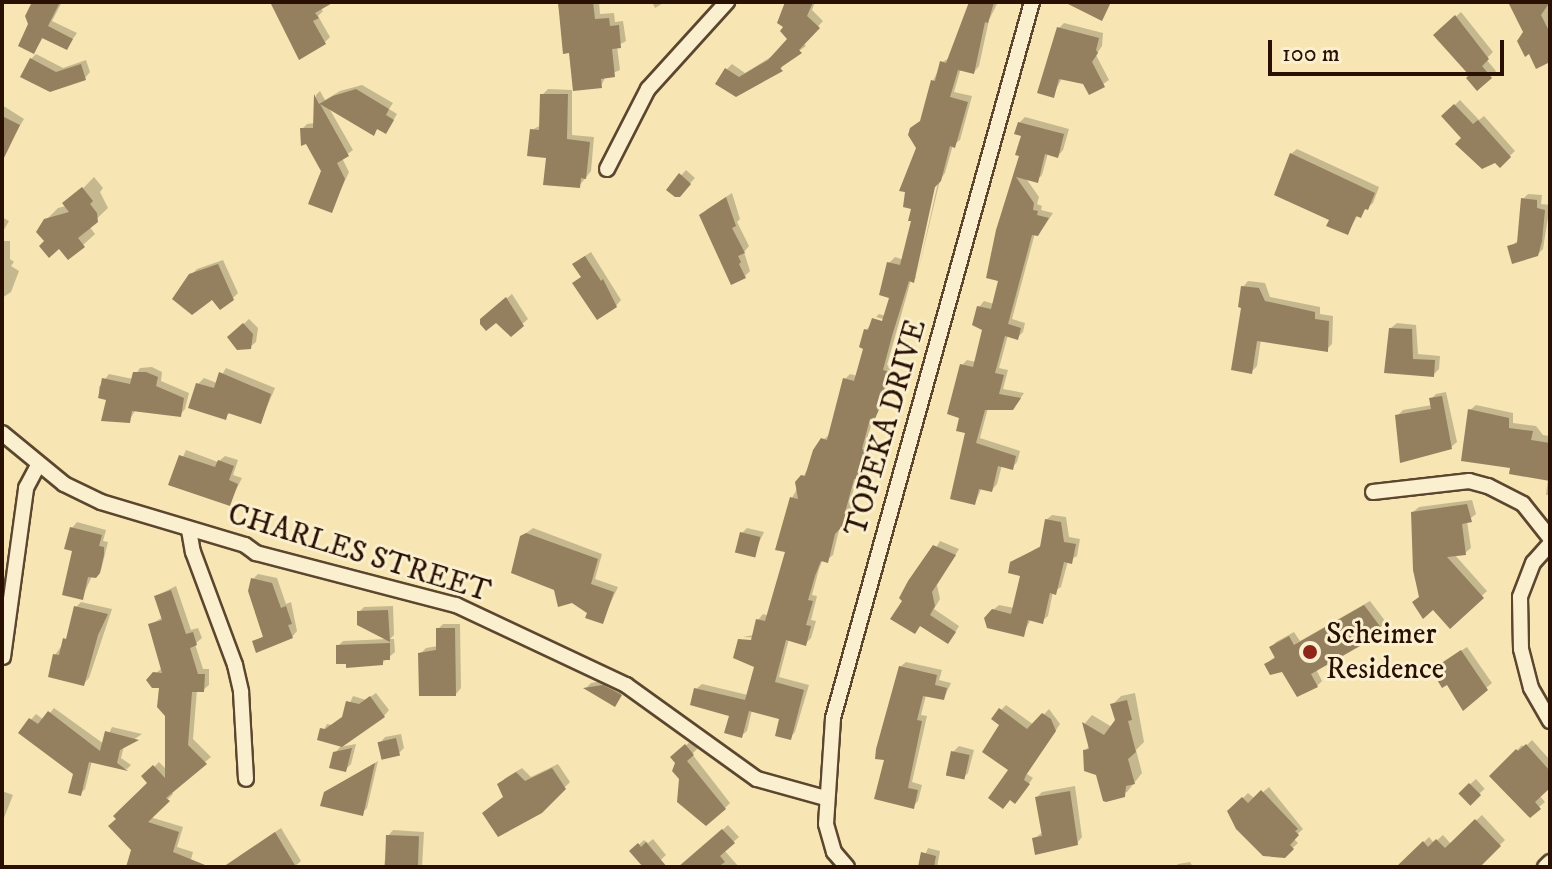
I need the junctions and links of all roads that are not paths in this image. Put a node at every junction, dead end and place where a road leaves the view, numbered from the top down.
1 (727, 2) edge
2 (1032, 2) edge
3 (607, 169) dead end
4 (2, 433) edge
5 (38, 465) junction
6 (1373, 492) dead end
7 (189, 530) junction
8 (1550, 538) edge
9 (1550, 544) edge
10 (3, 657) edge
11 (1550, 721) edge
12 (246, 779) dead end
13 (825, 798) junction
14 (1550, 862) edge
15 (847, 867) edge
16 (1545, 867) edge

1 - 3 street
2 - 13 street, TOPEKA DRIVE
4 - 5 street, CHARLES STREET
5 - 7 street, CHARLES STREET
5 - 10 street
6 - 8 street
7 - 12 street
7 - 13 street, CHARLES STREET
9 - 11 street
13 - 15 street, TOPEKA DRIVE
14 - 16 street

